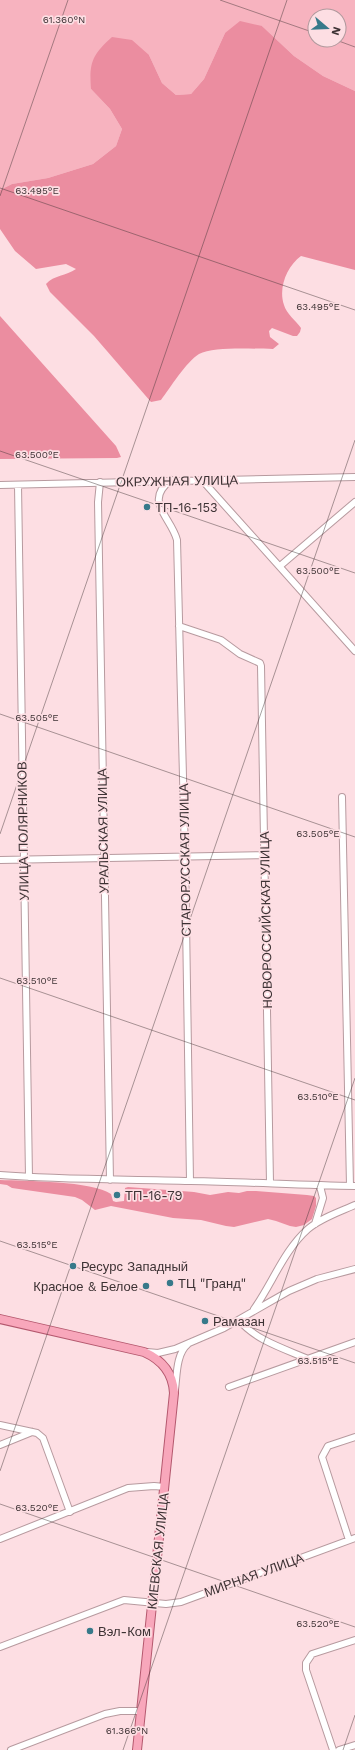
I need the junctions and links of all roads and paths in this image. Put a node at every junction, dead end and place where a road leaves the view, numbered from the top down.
1 (355, 477) edge
2 (171, 480) junction
3 (202, 480) junction
4 (100, 482) junction
5 (0, 485) edge
6 (18, 485) junction
7 (355, 502) edge
8 (280, 566) junction
9 (179, 626) junction
10 (355, 650) edge
11 (342, 797) dead end
12 (264, 855) junction
13 (185, 856) junction
14 (104, 858) junction
15 (0, 860) edge
16 (24, 860) junction
17 (0, 1175) edge
18 (28, 1177) junction
19 (110, 1180) junction
20 (190, 1181) junction
21 (270, 1183) junction
22 (320, 1186) junction
23 (353, 1186) edge
24 (355, 1205) edge
25 (315, 1224) junction
26 (355, 1269) edge
27 (252, 1312) junction
28 (0, 1319) edge
29 (239, 1320) junction
30 (191, 1342) junction
31 (355, 1342) edge
32 (144, 1352) junction
33 (308, 1359) junction
34 (230, 1387) dead end
35 (174, 1396) junction
36 (0, 1425) edge
37 (32, 1432) junction
38 (355, 1437) edge
39 (0, 1444) edge
40 (165, 1487) junction
41 (70, 1512) junction
42 (352, 1539) edge
43 (0, 1540) edge
44 (152, 1602) junction
45 (355, 1640) edge
46 (0, 1647) edge
47 (141, 1711) junction
48 (355, 1745) edge
49 (12, 1750) edge
50 (137, 1750) edge
51 (333, 1750) edge
52 (339, 1750) edge

1 - 3 street, ОКРУЖНАЯ УЛИЦА
2 - 3 street, ОКРУЖНАЯ УЛИЦА
2 - 4 street, ОКРУЖНАЯ УЛИЦА
2 - 9 street, СТАРОРУССКАЯ УЛИЦА
3 - 8 street
4 - 6 street, ОКРУЖНАЯ УЛИЦА
4 - 14 street, УРАЛЬСКАЯ УЛИЦА
5 - 6 street, ОКРУЖНАЯ УЛИЦА
6 - 16 street, УЛИЦА ПОЛЯРНИКОВ
7 - 8 street
8 - 10 street
9 - 12 street, НОВОРОССИЙСКАЯ УЛИЦА
9 - 13 street, СТАРОРУССКАЯ УЛИЦА
11 - 23 street
12 - 13 street
12 - 21 street, НОВОРОССИЙСКАЯ УЛИЦА
13 - 14 street
13 - 20 street, СТАРОРУССКАЯ УЛИЦА
14 - 16 street
14 - 19 street, УРАЛЬСКАЯ УЛИЦА
15 - 16 street
16 - 18 street, УЛИЦА ПОЛЯРНИКОВ
17 - 18 street
18 - 19 street
19 - 20 street
20 - 21 street
21 - 22 street
22 - 23 street
22 - 25 street
24 - 25 street
25 - 27 street
26 - 27 street
27 - 29 street
28 - 32 main road
29 - 30 street
29 - 33 street
30 - 32 street
30 - 35 street
31 - 33 street
32 - 35 main road
33 - 34 street
35 - 40 main road, КИЕВСКАЯ УЛИЦА
36 - 37 street
37 - 39 street
37 - 41 street
38 - 42 street
40 - 41 street
40 - 44 main road, КИЕВСКАЯ УЛИЦА
41 - 43 street
42 - 44 street, МИРНАЯ УЛИЦА
44 - 46 street, МИРНАЯ УЛИЦА
44 - 47 main road, КИЕВСКАЯ УЛИЦА
45 - 51 street
47 - 49 street
47 - 50 main road, КИЕВСКАЯ УЛИЦА
48 - 52 street

